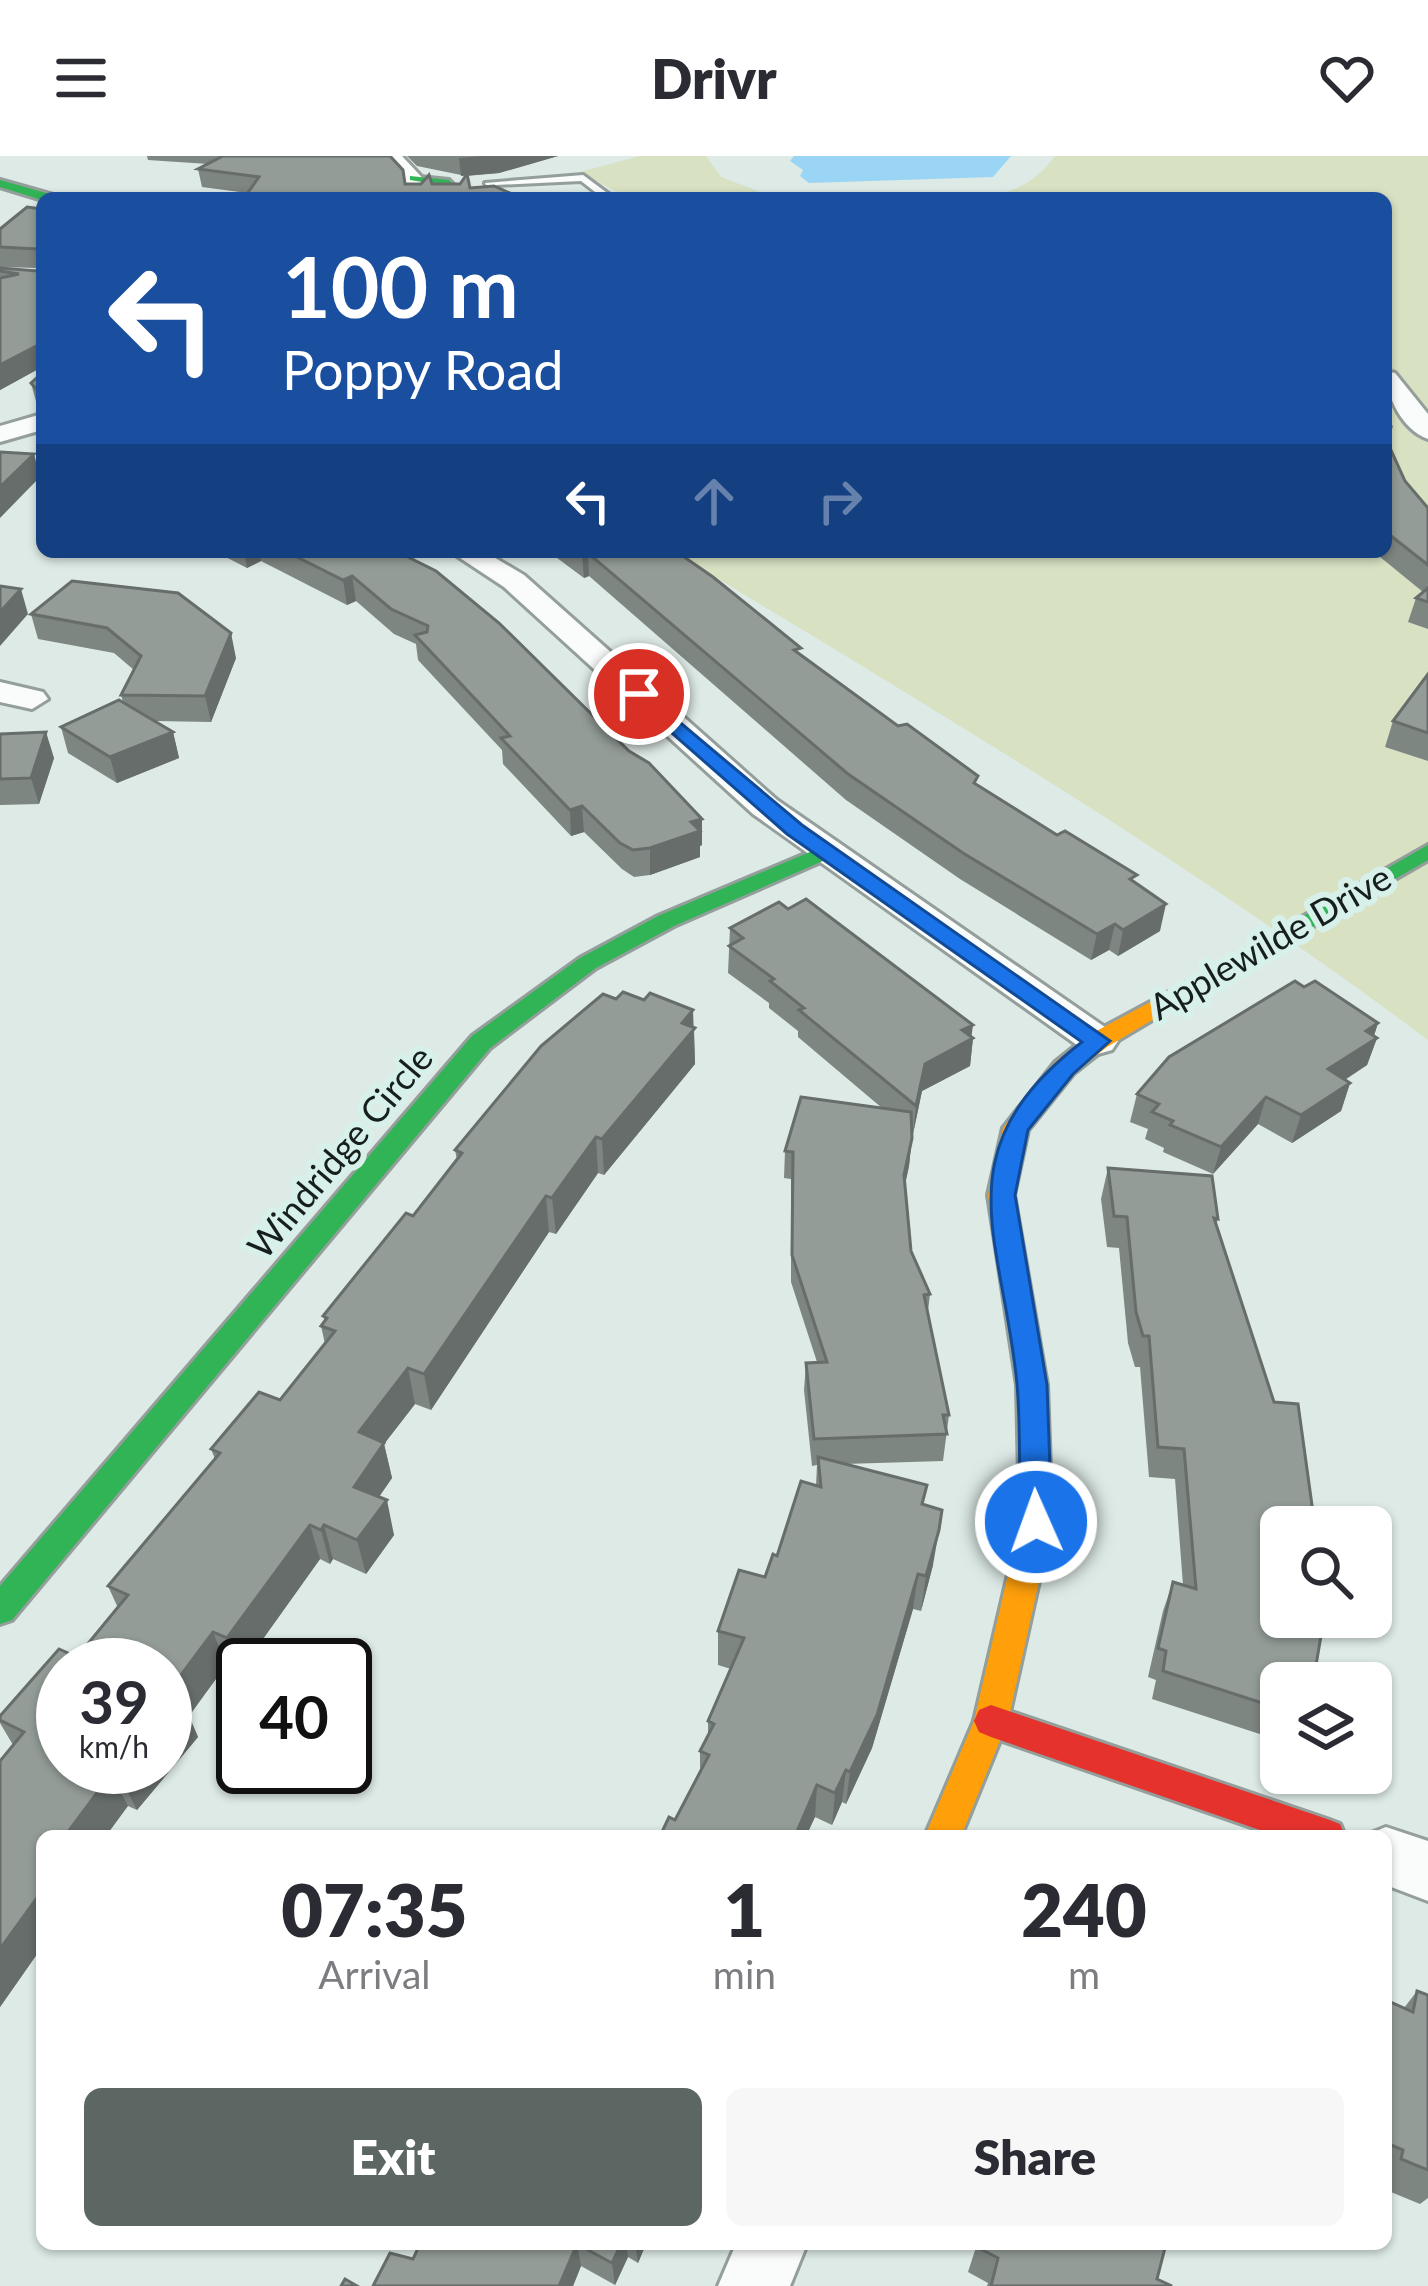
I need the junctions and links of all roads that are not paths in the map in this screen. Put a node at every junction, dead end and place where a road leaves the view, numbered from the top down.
1 (392, 156) edge
2 (0, 183) edge
3 (418, 192) edge
4 (450, 192) edge
5 (495, 192) edge
6 (602, 192) edge
7 (36, 194) edge
8 (1392, 386) edge
9 (36, 424) edge
10 (1428, 431) edge
11 (0, 434) edge
12 (475, 558) edge
13 (1428, 850) edge
14 (824, 852) junction
15 (1098, 1041) junction
16 (0, 1610) edge
17 (992, 1721) junction
18 (946, 1830) edge
19 (1310, 1830) edge
20 (1392, 1858) edge
21 (1428, 1871) edge
22 (769, 2250) edge
23 (754, 2286) edge

1 - 3 street
2 - 7 street
3 - 4 street
5 - 6 lane
8 - 10 street
9 - 11 street
12 - 14 street
13 - 15 street, Applewilde Drive
14 - 15 street
14 - 16 street, Windridge Circle
15 - 17 street, Applewilde Drive
17 - 18 street, Applewilde Drive
17 - 19 street
20 - 21 street
22 - 23 street

